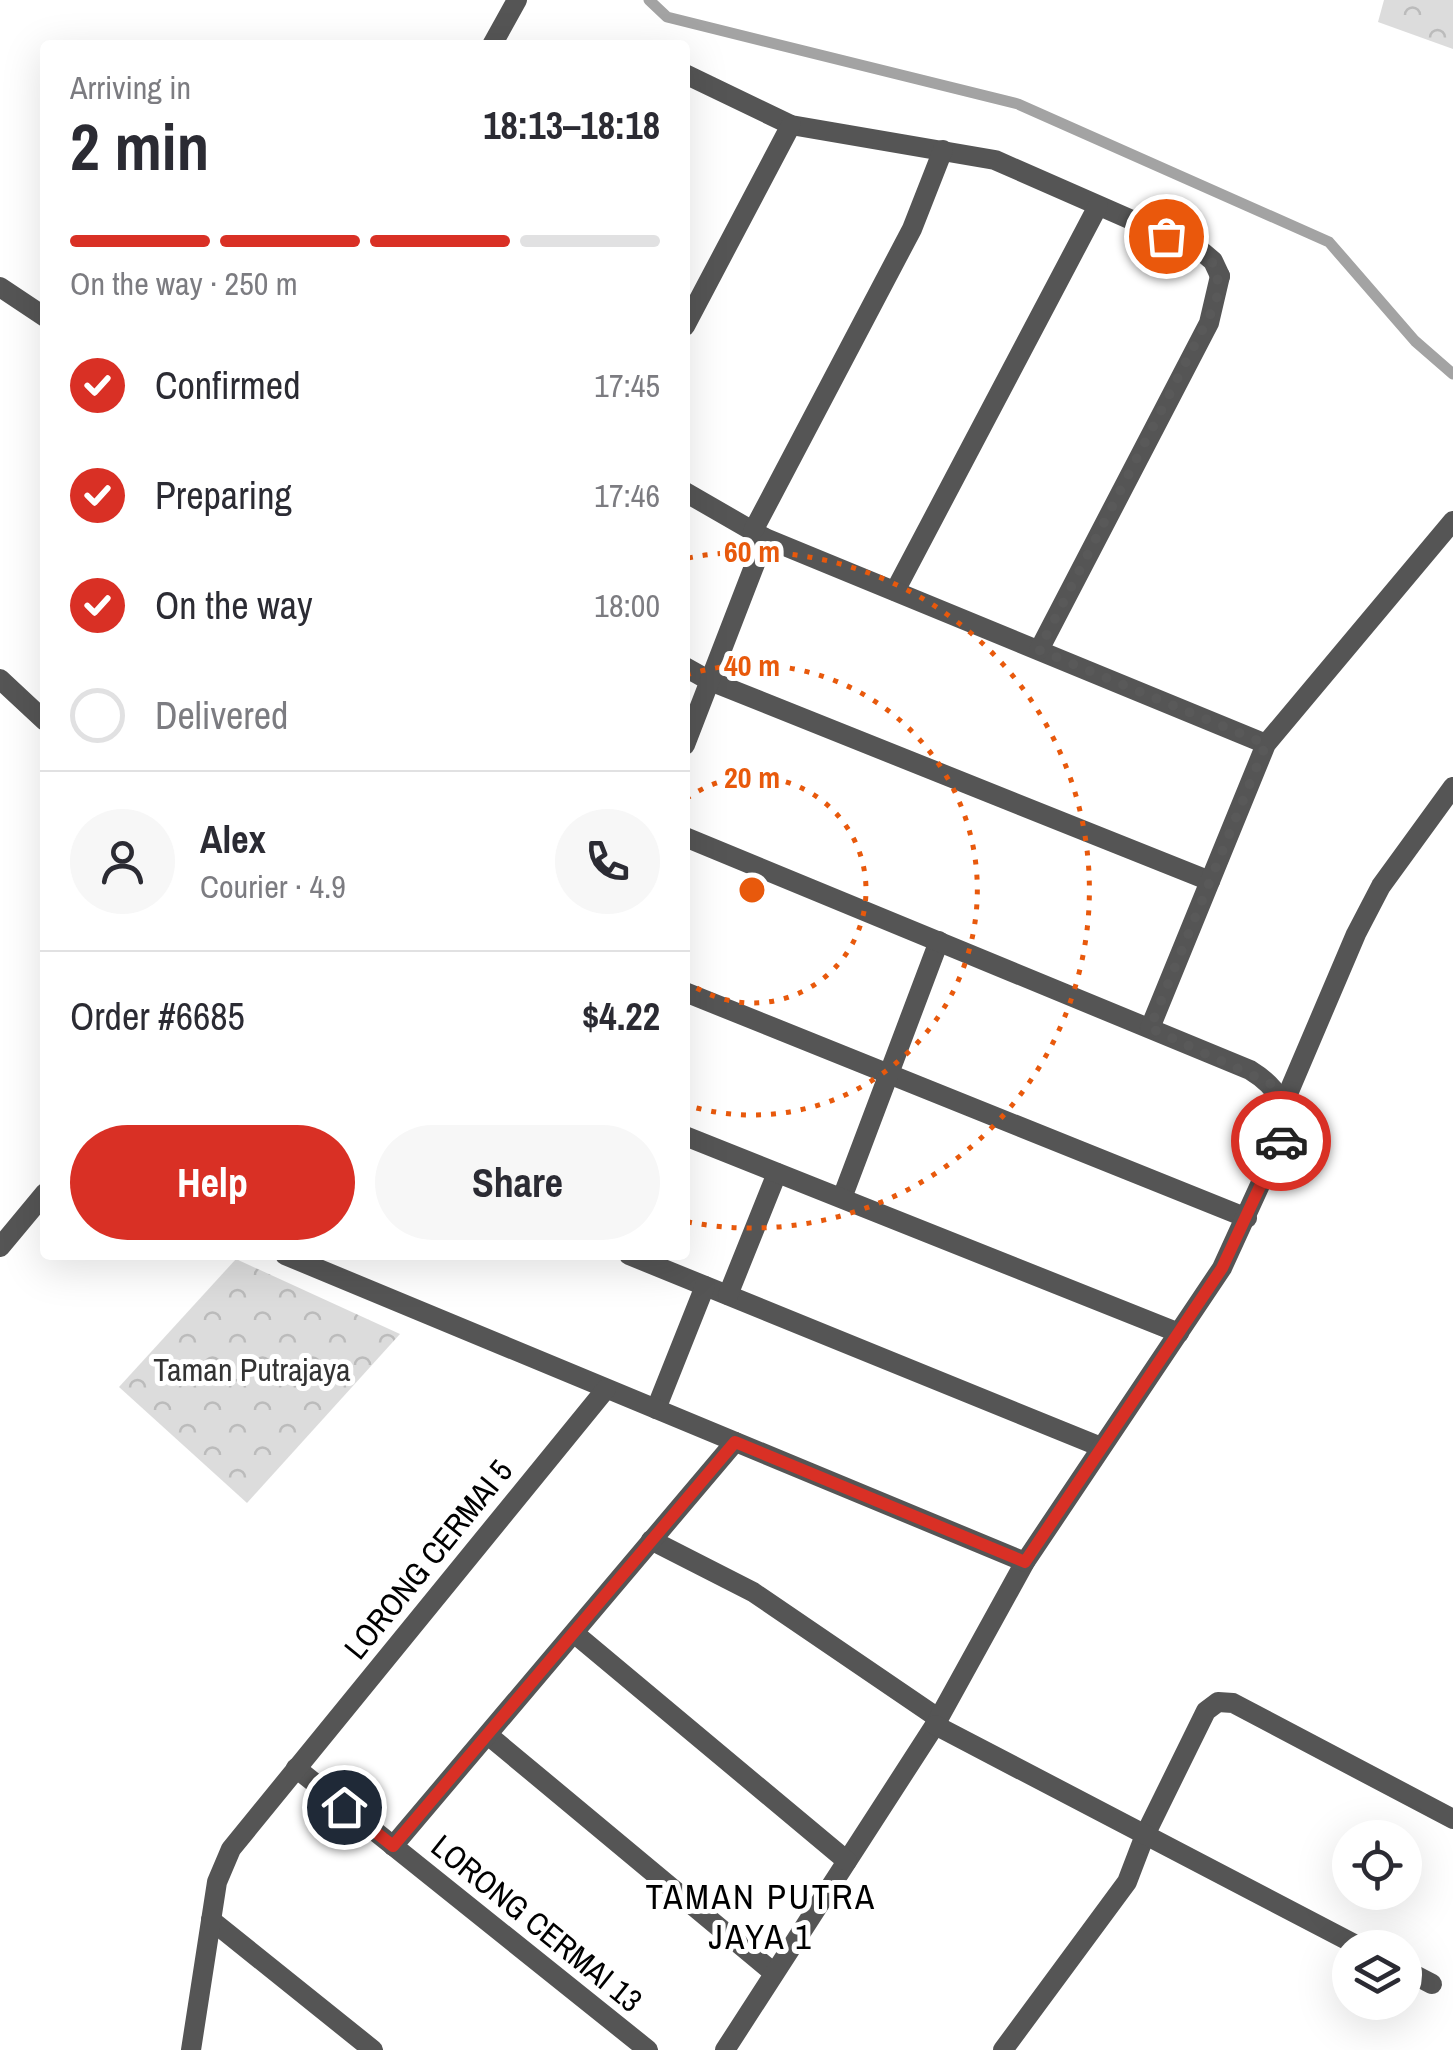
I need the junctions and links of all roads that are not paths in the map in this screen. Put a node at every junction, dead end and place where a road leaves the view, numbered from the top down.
1 (517, 0) edge
2 (495, 40) edge
3 (690, 76) edge
4 (791, 125) junction
5 (943, 150) junction
6 (1098, 206) junction
7 (0, 287) edge
8 (40, 315) edge
9 (690, 317) edge
10 (690, 495) edge
11 (1453, 521) edge
12 (759, 534) junction
13 (895, 590) junction
14 (1039, 650) junction
15 (690, 670) edge
16 (0, 679) edge
17 (710, 681) junction
18 (40, 716) edge
19 (690, 732) edge
20 (1266, 744) junction
21 (1453, 786) edge
22 (690, 839) edge
23 (1210, 881) junction
24 (939, 942) junction
25 (690, 994) edge
26 (1150, 1028) junction
27 (890, 1074) junction
28 (1284, 1102) junction
29 (690, 1138) edge
30 (777, 1172) junction
31 (842, 1198) junction
32 (40, 1199) edge
33 (1246, 1218) junction
34 (0, 1247) edge
35 (298, 1260) edge
36 (640, 1260) edge
37 (705, 1286) junction
38 (728, 1295) junction
39 (1179, 1332) junction
40 (606, 1388) junction
41 (656, 1409) junction
42 (735, 1442) junction
43 (1102, 1447) junction
44 (652, 1540) junction
45 (1025, 1562) junction
46 (574, 1632) junction
47 (936, 1722) junction
48 (488, 1735) junction
49 (296, 1768) junction
50 (1453, 1820) edge
51 (1144, 1836) junction
52 (393, 1846) junction
53 (846, 1860) junction
54 (211, 1920) junction
55 (1332, 1933) edge
56 (774, 1973) junction
57 (1422, 1979) edge
58 (1432, 1984) dead end
59 (191, 2050) edge
60 (373, 2050) edge
61 (648, 2050) edge
62 (725, 2050) edge
63 (1003, 2050) edge

1 - 2 street
3 - 4 street
4 - 5 street
4 - 9 street
5 - 6 street
5 - 12 street
6 - 13 street
6 - 14 street
7 - 8 street
10 - 12 street
11 - 20 street
12 - 13 street
12 - 17 street
13 - 14 street
14 - 20 street
15 - 17 street
16 - 18 street
17 - 19 street
17 - 23 street
20 - 23 street
21 - 28 street
22 - 24 street
23 - 26 street
24 - 26 street
24 - 27 street
25 - 27 street
26 - 28 street
27 - 31 street
27 - 33 street
28 - 33 street
29 - 30 street
30 - 31 street
30 - 38 street
31 - 39 street
32 - 34 street
33 - 39 street
35 - 40 street
36 - 37 street
37 - 38 street
37 - 41 street
38 - 43 street
39 - 43 street
40 - 41 street
40 - 49 street, LORONG CERMAI 5
41 - 42 street
42 - 44 street
42 - 45 street
43 - 45 street
44 - 46 street
44 - 47 street
45 - 47 street
46 - 48 street
46 - 53 street
47 - 51 street
47 - 53 street
48 - 52 street
48 - 56 street
49 - 52 street, LORONG CERMAI 13
49 - 54 street, LORONG CERMAI 5
50 - 51 street
51 - 55 street
51 - 63 street
52 - 61 street, LORONG CERMAI 13
53 - 56 street
54 - 59 street, LORONG CERMAI 5
54 - 60 street
56 - 62 street
57 - 58 street

